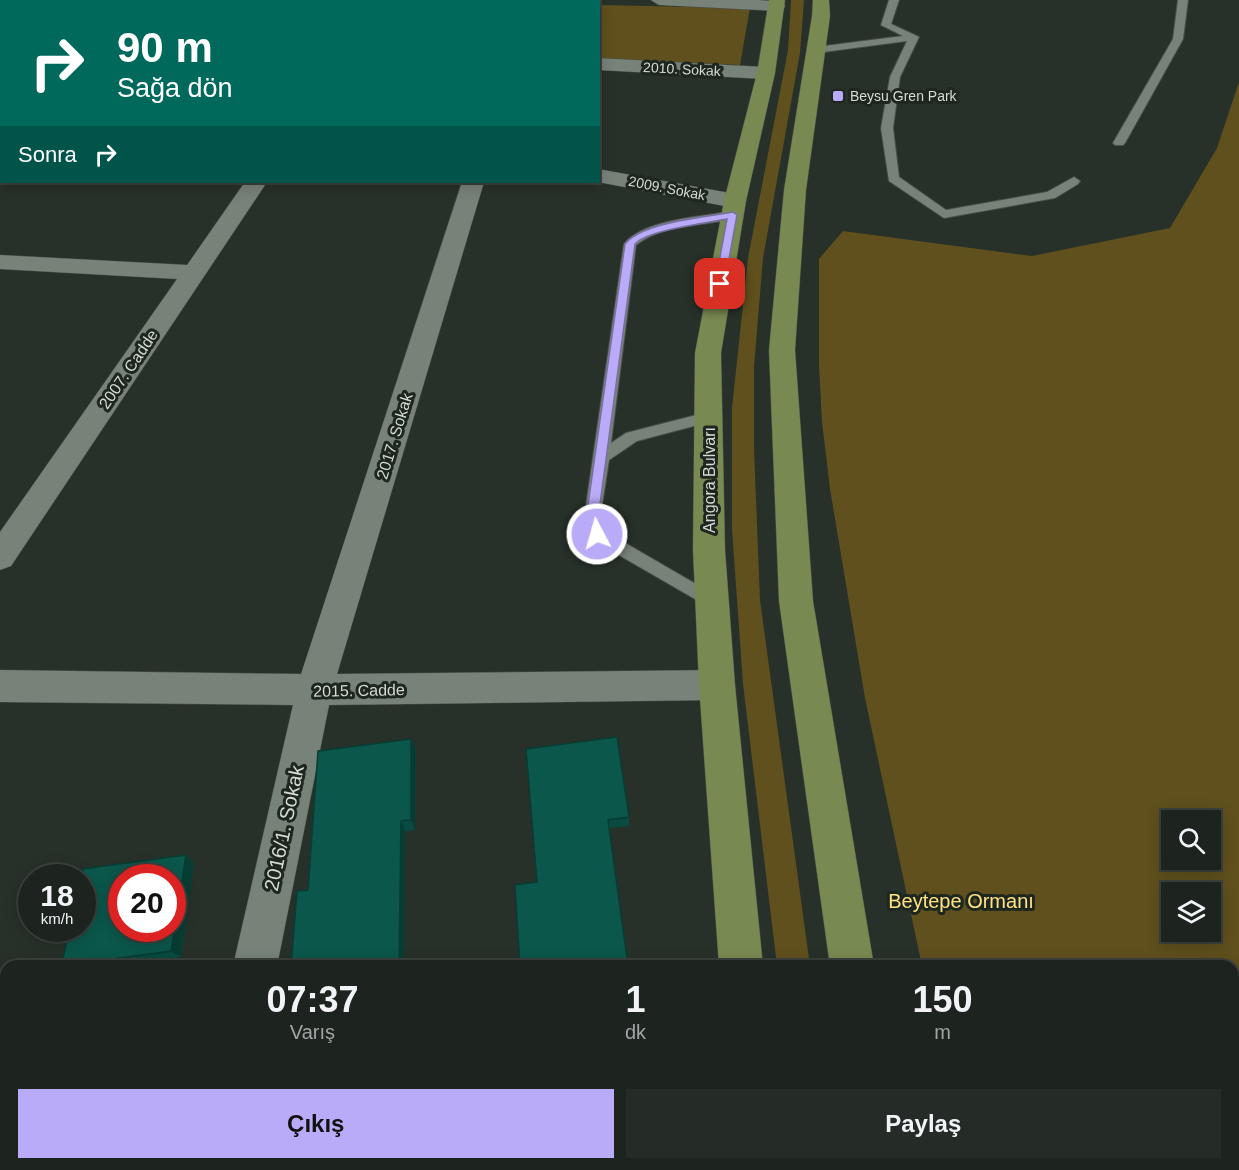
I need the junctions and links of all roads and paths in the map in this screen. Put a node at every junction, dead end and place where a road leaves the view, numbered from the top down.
1 (659, 0) edge
2 (821, 0) edge
3 (894, 0) edge
4 (1183, 0) edge
5 (777, 3) edge
6 (914, 37) junction
7 (816, 50) junction
8 (600, 64) edge
9 (766, 73) junction
10 (1119, 142) dead end
11 (600, 175) edge
12 (1074, 181) dead end
13 (255, 183) edge
14 (474, 183) edge
15 (734, 208) junction
16 (0, 262) edge
17 (193, 273) junction
18 (708, 417) junction
19 (601, 457) junction
20 (0, 557) edge
21 (714, 603) junction
22 (717, 685) junction
23 (0, 686) edge
24 (314, 690) junction
25 (256, 960) edge
26 (740, 960) edge
27 (851, 960) edge

1 - 5 street
2 - 7 main road
3 - 6 lane
4 - 10 lane
5 - 9 main road, Angora Bulvarı
6 - 7 lane
6 - 12 lane
7 - 27 main road
8 - 9 street, 2010. Sokak
9 - 15 main road, Angora Bulvarı
11 - 15 street, 2009. Sokak
13 - 17 street, 2007. Cadde
14 - 24 street, 2017. Sokak
15 - 18 main road, Angora Bulvarı
15 - 19 lane
16 - 17 street
17 - 20 street, 2007. Cadde
18 - 19 lane
18 - 21 main road, Angora Bulvarı
19 - 21 lane
21 - 22 main road, Angora Bulvarı
22 - 24 street, 2015. Cadde
22 - 26 main road, Angora Bulvarı
23 - 24 street, 2015. Cadde
24 - 25 street, 2016/1. Sokak

